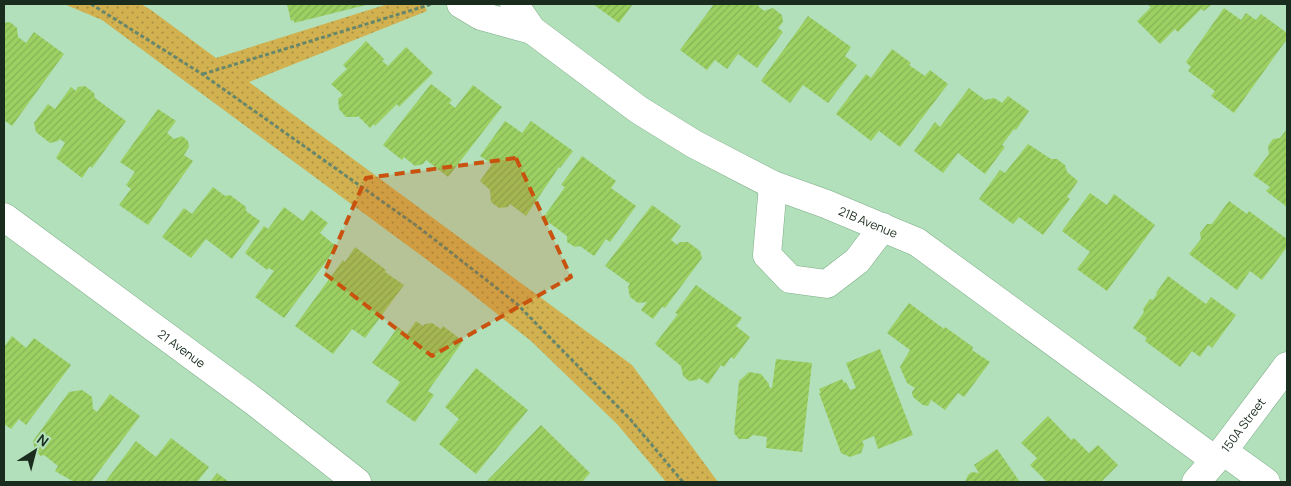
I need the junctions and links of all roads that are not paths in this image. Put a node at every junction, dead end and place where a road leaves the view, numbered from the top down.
1 (461, 4) edge
2 (514, 4) edge
3 (532, 30) junction
4 (773, 185) junction
5 (4, 217) edge
6 (882, 228) junction
7 (1287, 366) edge
8 (1219, 456) junction
9 (357, 482) edge
10 (1196, 482) edge
11 (1266, 482) edge

1 - 3 street
2 - 3 street, 21B Avenue
3 - 4 street, 21B Avenue
4 - 6 street, 21B Avenue
4 - 6 street
5 - 9 street, 21 Avenue
6 - 8 street, 21B Avenue
7 - 8 street, 150A Street
8 - 10 street, 150A Street
8 - 11 street, 21B Avenue

